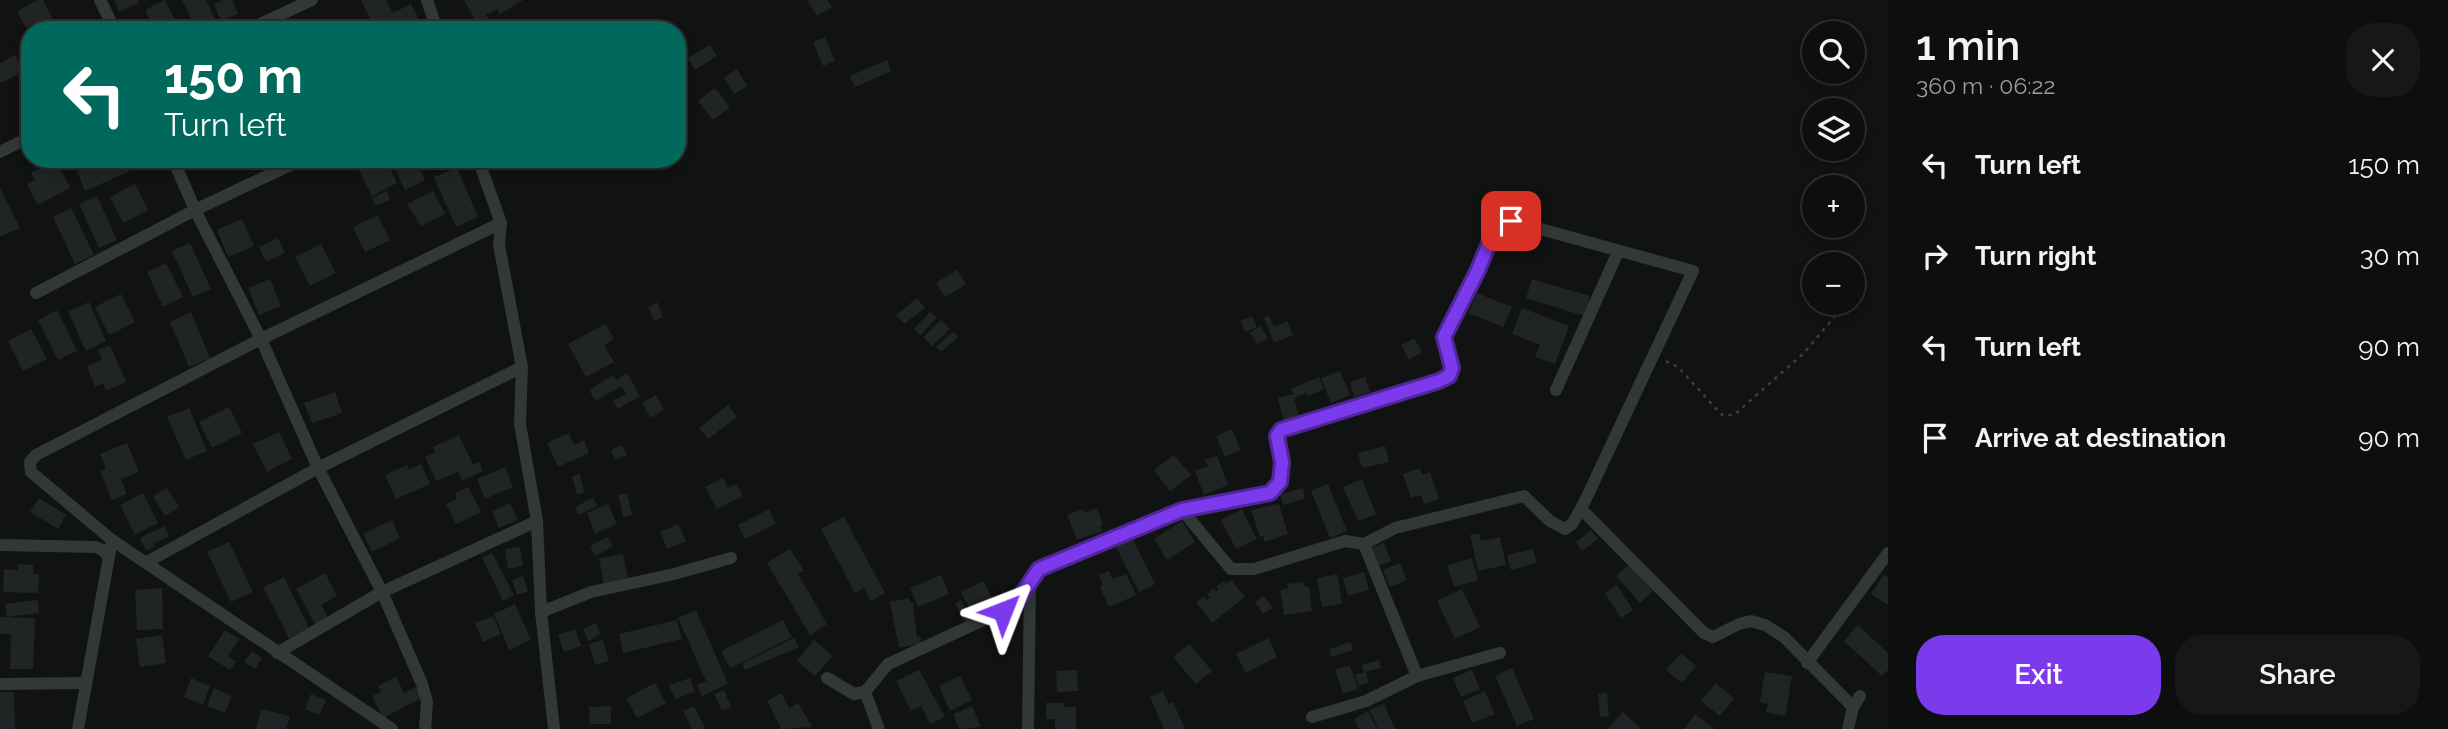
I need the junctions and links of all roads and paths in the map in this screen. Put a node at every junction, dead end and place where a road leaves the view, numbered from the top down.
1 (100, 0) edge
2 (312, 0) edge
3 (427, 0) edge
4 (110, 21) edge
5 (266, 21) edge
6 (434, 21) edge
7 (21, 142) edge
8 (0, 152) edge
9 (177, 168) edge
10 (284, 168) edge
11 (481, 168) edge
12 (195, 210) junction
13 (501, 223) junction
14 (1618, 252) junction
15 (36, 293) dead end
16 (1836, 315) edge
17 (261, 339) junction
18 (1653, 355) junction
19 (522, 367) junction
20 (1556, 390) dead end
21 (318, 468) junction
22 (1580, 509) junction
23 (1182, 510) junction
24 (537, 521) junction
25 (113, 540) junction
26 (1364, 544) junction
27 (0, 545) edge
28 (1888, 553) edge
29 (109, 558) junction
30 (731, 558) dead end
31 (148, 562) junction
32 (1030, 584) junction
33 (382, 592) junction
34 (541, 612) junction
35 (276, 653) junction
36 (1500, 653) dead end
37 (1807, 663) junction
38 (1416, 676) junction
39 (827, 678) dead end
40 (85, 683) junction
41 (0, 684) edge
42 (864, 692) junction
43 (1312, 717) dead end
44 (78, 729) edge
45 (392, 729) edge
46 (425, 729) edge
47 (554, 729) edge
48 (879, 729) edge
49 (1028, 729) edge
50 (1847, 729) edge

1 - 4 street
2 - 5 street
3 - 6 street
7 - 8 street
9 - 12 street
10 - 12 street
11 - 13 street
12 - 15 street
12 - 17 street
13 - 17 street
13 - 19 street
14 - 18 street
14 - 20 street
14 - 23 street
16 - 18 path
17 - 21 street
17 - 25 street
18 - 22 street
19 - 21 street
19 - 24 street
21 - 31 street
21 - 33 street
22 - 26 street
22 - 37 street
23 - 26 street
23 - 32 street
24 - 33 street
24 - 34 street
25 - 29 street
25 - 31 street
26 - 38 street
27 - 29 street
28 - 37 street
29 - 40 street
30 - 34 street
31 - 35 street
32 - 42 street
32 - 49 street
33 - 35 street
33 - 46 street
34 - 47 street
35 - 45 street
36 - 38 street
37 - 50 street
38 - 43 street
39 - 42 street
40 - 41 street
40 - 44 street
42 - 48 street

